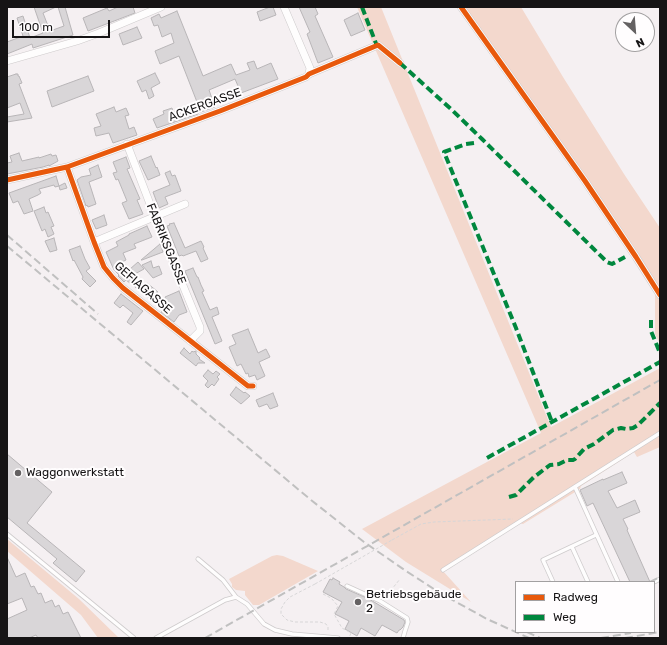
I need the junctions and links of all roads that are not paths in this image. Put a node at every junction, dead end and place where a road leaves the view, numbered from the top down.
1 (161, 7) edge
2 (284, 7) edge
3 (461, 7) edge
4 (7, 61) edge
5 (400, 63) dead end
6 (309, 74) junction
7 (127, 144) junction
8 (67, 167) junction
9 (7, 180) edge
10 (185, 204) dead end
11 (155, 217) junction
12 (94, 242) junction
13 (660, 295) edge
14 (190, 341) junction
15 (253, 386) dead end
16 (660, 433) edge
17 (575, 487) junction
18 (7, 534) edge
19 (596, 535) junction
20 (572, 547) junction
21 (198, 559) dead end
22 (443, 570) dead end
23 (553, 581) edge
24 (588, 581) edge
25 (617, 581) edge
26 (347, 586) dead end
27 (236, 597) junction
28 (134, 638) edge
29 (156, 638) edge
30 (338, 638) edge
31 (403, 638) edge

1 - 4 street
2 - 6 street
3 - 13 street
5 - 6 street, ACKERGASSE
6 - 7 street, ACKERGASSE
7 - 8 street, ACKERGASSE
7 - 11 street, FABRIKSGASSE
8 - 9 street, ACKERGASSE
8 - 12 street, GEFIAGASSE
10 - 11 street
11 - 12 street
11 - 14 street, FABRIKSGASSE
12 - 14 street, GEFIAGASSE
14 - 15 street, GEFIAGASSE
16 - 17 lane
17 - 19 lane
17 - 22 lane
18 - 28 lane
19 - 20 lane
19 - 25 lane
20 - 23 lane
20 - 24 lane
21 - 27 lane
26 - 31 lane
27 - 29 lane
27 - 30 lane

